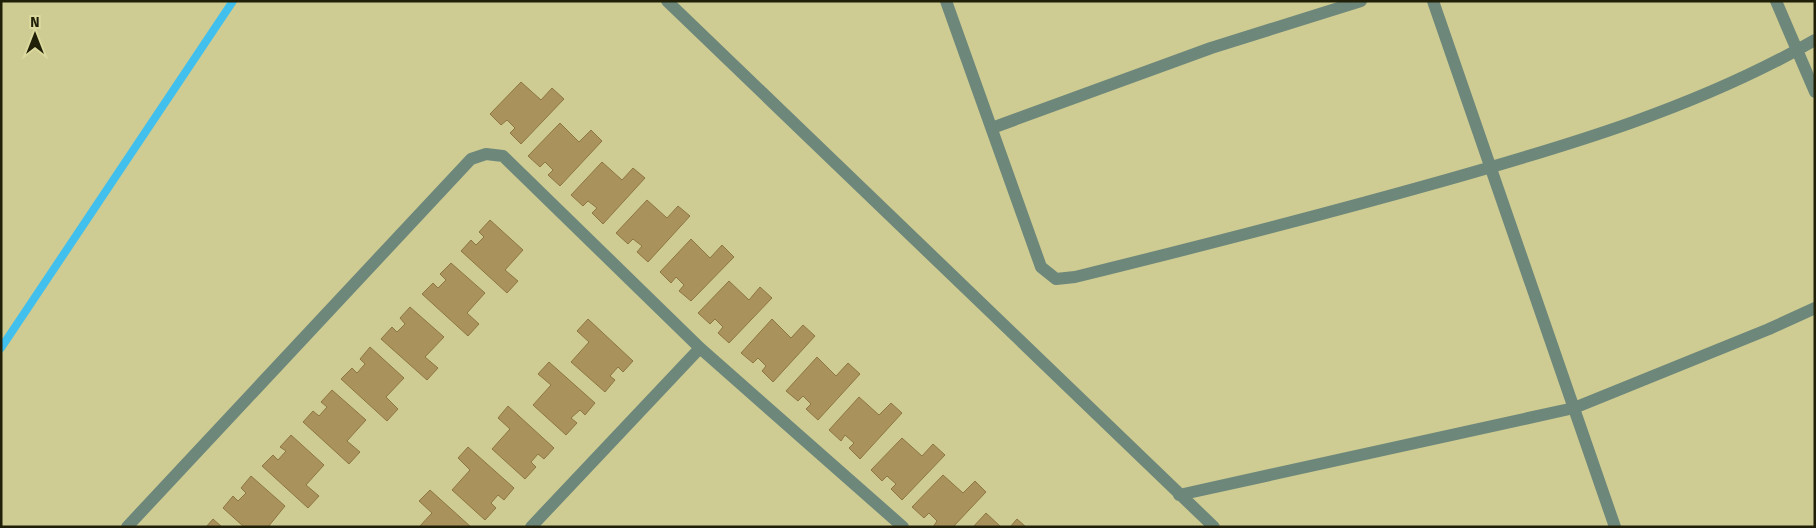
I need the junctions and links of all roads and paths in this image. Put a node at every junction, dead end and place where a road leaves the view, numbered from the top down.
1 (667, 1) edge
2 (946, 1) edge
3 (1361, 1) edge
4 (1433, 1) edge
5 (1776, 1) edge
6 (1815, 40) edge
7 (1796, 51) junction
8 (1815, 92) edge
9 (992, 128) junction
10 (1490, 168) junction
11 (1815, 308) edge
12 (700, 348) junction
13 (1574, 408) junction
14 (1179, 495) junction
15 (127, 527) edge
16 (531, 527) edge
17 (903, 527) edge
18 (1214, 527) edge
19 (1616, 527) edge

1 - 14 street
2 - 9 street
3 - 9 street
4 - 10 street
5 - 7 street
6 - 7 street
7 - 8 street
7 - 10 street
9 - 10 street
10 - 13 street
11 - 13 street
12 - 15 street
12 - 16 street
12 - 17 street
13 - 14 street
13 - 19 street
14 - 18 street

